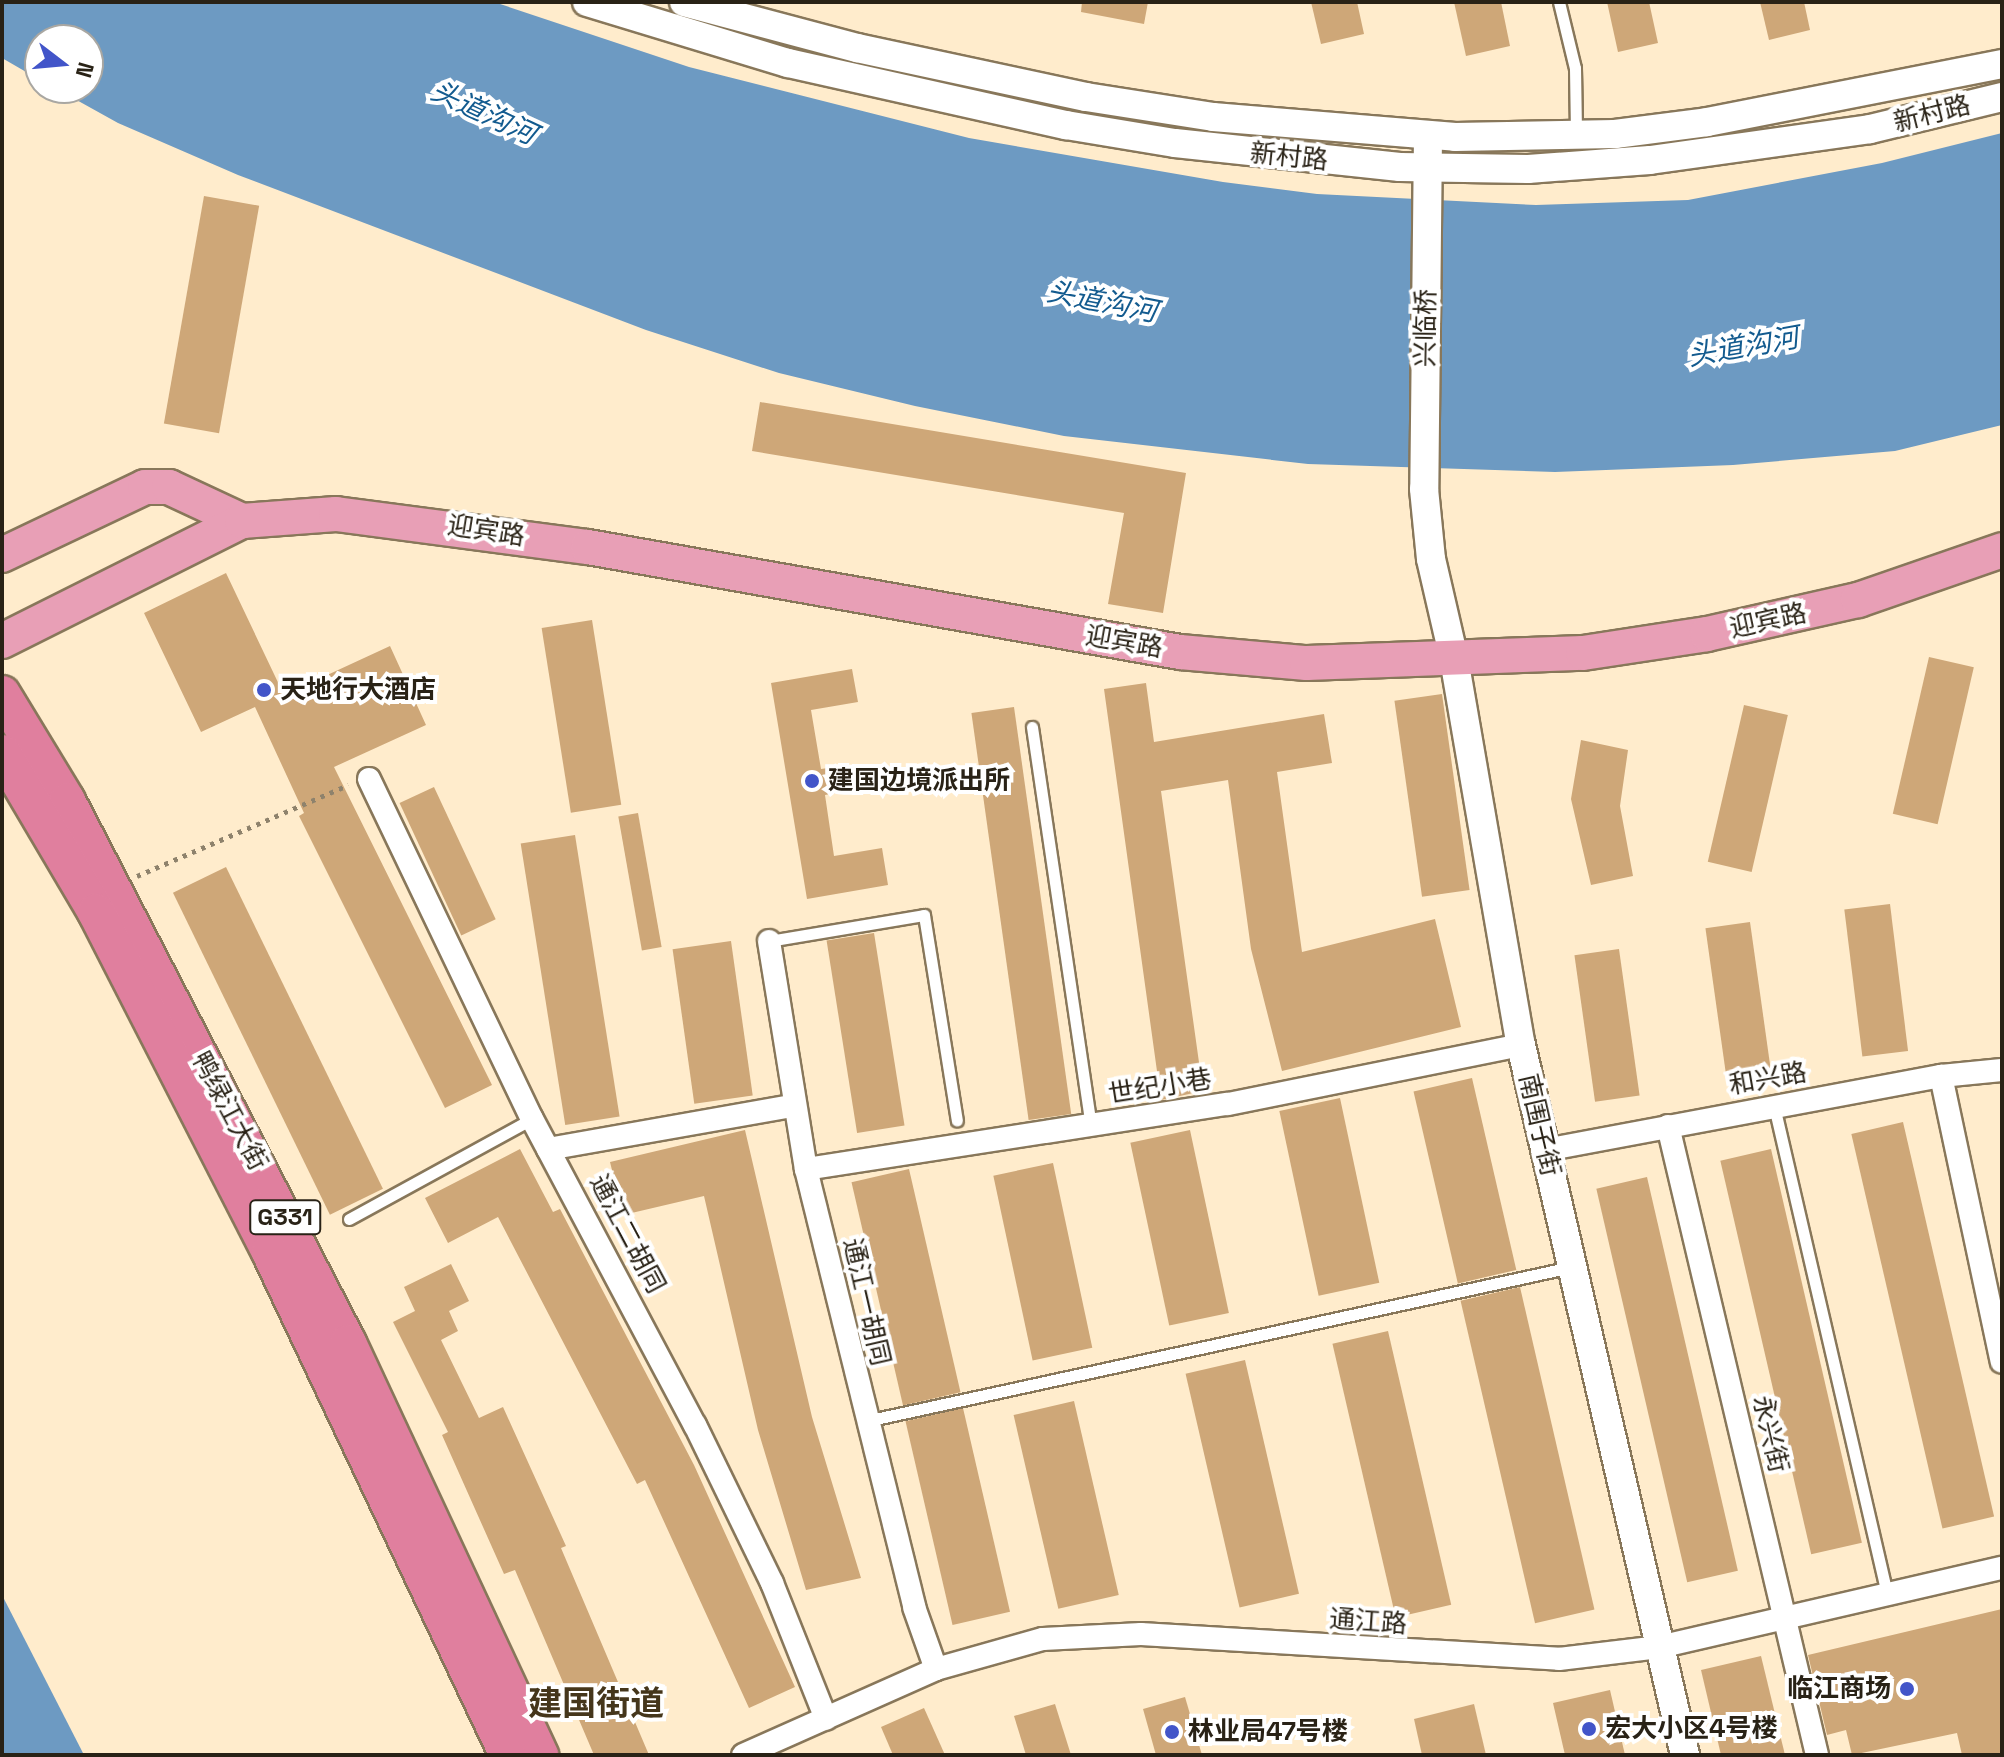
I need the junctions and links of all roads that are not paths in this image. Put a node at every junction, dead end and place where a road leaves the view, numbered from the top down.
1 (587, 2) edge
2 (684, 2) edge
3 (1559, 2) edge
4 (2002, 64) edge
5 (2002, 97) edge
6 (1428, 135) junction
7 (1576, 135) junction
8 (1427, 168) junction
9 (1424, 489) joint
10 (242, 521) junction
11 (2002, 550) edge
12 (2, 555) edge
13 (2, 641) edge
14 (1454, 659) junction
15 (2, 694) edge
16 (1032, 727) dead end
17 (2, 753) edge
18 (369, 779) road end
19 (769, 941) joint
20 (1521, 1045) junction
21 (2002, 1070) edge
22 (1941, 1076) junction
23 (792, 1106) junction
24 (1774, 1106) junction
25 (532, 1119) junction
26 (957, 1120) dead end
27 (1668, 1126) junction
28 (1091, 1127) junction
29 (548, 1149) junction
30 (1545, 1150) junction
31 (806, 1169) junction
32 (349, 1219) dead end
33 (1572, 1267) junction
34 (2001, 1348) edge
35 (866, 1421) junction
36 (2002, 1568) edge
37 (1887, 1594) junction
38 (1784, 1617) junction
39 (1659, 1647) junction
40 (936, 1669) junction
41 (826, 1719) junction
42 (508, 1755) edge
43 (540, 1755) edge
44 (743, 1755) edge
45 (1685, 1755) edge
46 (1817, 1755) edge

1 - 8 street, 新村路
2 - 6 street, 新村路
3 - 7 lane
4 - 7 street, 新村路
5 - 8 street, 新村路
6 - 7 street, 新村路
6 - 8 street, 兴临桥
8 - 9 street, 兴临桥
9 - 14 street, 南围子街
10 - 12 main road, 迎宾路
10 - 13 main road, 迎宾路
10 - 14 main road, 迎宾路
11 - 14 main road, 迎宾路
14 - 20 street, 南围子街
15 - 43 highway, 鸭绿江大街 / G331
16 - 28 lane
17 - 42 highway, 鸭绿江大街 / G331
18 - 25 street, 通江二胡同
19 - 23 street, 通江一胡同
19 - 26 lane
20 - 28 street, 世纪小巷
20 - 30 street, 南围子街
21 - 22 street, 和兴路
22 - 24 street, 和兴路
22 - 34 street
23 - 29 street
23 - 31 street, 通江一胡同
24 - 27 street, 和兴路
24 - 37 lane
25 - 29 street, 通江二胡同
25 - 32 lane
27 - 30 street, 和兴路
27 - 38 street, 永兴街
28 - 31 street, 世纪小巷
29 - 41 street, 通江二胡同
30 - 33 street, 南围子街
31 - 35 street, 通江一胡同
33 - 35 lane
33 - 39 street, 南围子街
35 - 40 street, 通江一胡同
36 - 37 street, 通江路
37 - 38 street, 通江路
38 - 39 street, 通江路
38 - 46 street, 永兴街
39 - 40 street, 通江路
39 - 45 street, 南围子街
40 - 41 street, 通江路
41 - 44 street, 通江路

